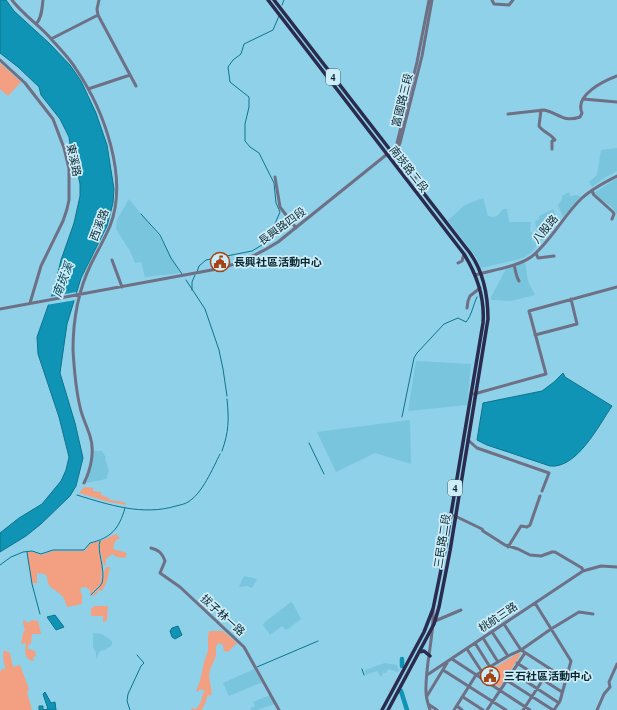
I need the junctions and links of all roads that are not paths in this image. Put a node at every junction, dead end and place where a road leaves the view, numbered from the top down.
1 (12, 0) edge
2 (44, 0) edge
3 (99, 0) edge
4 (268, 0) edge
5 (274, 0) edge
6 (429, 0) edge
7 (432, 0) edge
8 (492, 0) edge
9 (513, 0) edge
10 (98, 15) junction
11 (36, 24) junction
12 (425, 31) junction
13 (51, 39) junction
14 (0, 60) edge
15 (130, 75) junction
16 (617, 76) edge
17 (136, 86) dead end
18 (88, 89) junction
19 (583, 99) junction
20 (617, 102) edge
21 (541, 110) junction
22 (508, 114) dead end
23 (552, 149) dead end
24 (392, 153) junction
25 (387, 155) junction
26 (419, 175) dead end
27 (617, 176) edge
28 (275, 177) dead end
29 (413, 180) junction
30 (592, 191) junction
31 (612, 219) dead end
32 (296, 228) junction
33 (536, 253) junction
34 (464, 254) junction
35 (554, 256) dead end
36 (112, 260) dead end
37 (458, 263) dead end
38 (514, 264) junction
39 (481, 273) junction
40 (475, 275) junction
41 (519, 281) dead end
42 (122, 287) junction
43 (617, 287) edge
44 (480, 288) junction
45 (78, 295) junction
46 (571, 299) junction
47 (30, 303) junction
48 (0, 308) edge
49 (467, 308) dead end
50 (535, 335) junction
51 (481, 364) joint
52 (475, 367) joint
53 (476, 394) junction
54 (471, 395) junction
55 (468, 440) junction
56 (84, 483) dead end
57 (542, 491) dead end
58 (540, 496) dead end
59 (450, 516) junction
60 (455, 516) junction
61 (508, 547) junction
62 (151, 548) dead end
63 (617, 567) edge
64 (583, 571) junction
65 (535, 604) junction
66 (433, 609) junction
67 (461, 610) dead end
68 (593, 614) dead end
69 (434, 622) junction
70 (504, 624) junction
71 (551, 629) junction
72 (492, 632) junction
73 (483, 638) junction
74 (475, 643) junction
75 (467, 649) junction
76 (521, 650) junction
77 (419, 652) junction
78 (525, 652) junction
79 (430, 656) junction
80 (508, 656) junction
81 (452, 658) junction
82 (448, 662) junction
83 (498, 662) junction
84 (518, 663) junction
85 (617, 664) edge
86 (490, 667) junction
87 (550, 669) junction
88 (443, 670) junction
89 (482, 672) junction
90 (512, 672) junction
91 (427, 675) junction
92 (476, 675) junction
93 (566, 679) junction
94 (506, 680) junction
95 (543, 680) junction
96 (469, 687) junction
97 (538, 688) junction
98 (500, 690) junction
99 (562, 692) junction
100 (427, 696) junction
101 (463, 697) junction
102 (532, 697) junction
103 (492, 701) junction
104 (559, 702) junction
105 (428, 704) junction
106 (455, 708) edge
107 (524, 709) edge
108 (280, 710) edge
109 (382, 710) edge
110 (388, 710) edge
111 (430, 710) edge
112 (437, 710) edge
113 (462, 710) edge
114 (484, 710) edge
115 (487, 710) edge
116 (506, 710) edge
117 (530, 710) edge
118 (554, 710) edge
119 (597, 710) edge

1 - 11 street, 西溪路
2 - 11 street
3 - 10 street
4 - 25 main road, 南崁路二段 / 4
5 - 24 main road, 南崁路二段 / 4
6 - 12 street, 富國路三段
7 - 12 street, 富國路三段
8 - 9 street
10 - 13 street
10 - 15 street
11 - 13 street, 西溪路
12 - 24 street, 富國路三段
13 - 18 street, 西溪路
14 - 47 street, 東溪路
15 - 17 street
15 - 18 street
16 - 19 street
18 - 45 street, 西溪路
19 - 20 street
19 - 21 street
21 - 22 street
21 - 23 street
24 - 25 street
24 - 29 main road, 南崁路二段 / 4
25 - 32 street, 長興路四段
25 - 34 main road, 南崁路二段 / 4
26 - 29 street
27 - 30 street, 八股路
28 - 32 street
29 - 39 main road, 南崁路二段 / 4
30 - 31 street
30 - 33 street, 八股路
32 - 42 street, 長興路四段
33 - 35 street
33 - 38 street, 八股路
34 - 37 street
34 - 40 main road, 南崁路二段 / 4
36 - 42 street
38 - 39 street, 八股路
38 - 41 street
39 - 40 street, 八股路
39 - 51 main road, 南崁路二段 / 4
40 - 44 main road, 南崁路二段 / 4
42 - 45 street, 長興路四段
43 - 46 street
44 - 49 street
44 - 52 main road, 南崁路二段 / 4
45 - 47 street, 長興路四段
45 - 56 street, 西溪路
46 - 50 street
46 - 50 street
47 - 48 street, 長興路四段
50 - 53 street
51 - 53 main road, 三民路二段 / 4
52 - 54 main road, 三民路二段 / 4
53 - 54 street
53 - 55 main road, 三民路二段 / 4
54 - 59 main road, 三民路二段 / 4
55 - 57 street
55 - 60 main road, 三民路二段 / 4
58 - 61 street
59 - 60 street
59 - 66 main road, 三民路二段 / 4
60 - 61 street
60 - 69 main road, 三民路二段 / 4
61 - 64 street
62 - 108 street, 拔子林一路
63 - 64 street
64 - 65 street, 桃航三路
65 - 70 street, 桃航三路
65 - 71 street
66 - 69 street
66 - 109 main road, 三民路二段 / 4
67 - 69 street
68 - 71 street
69 - 77 main road, 三民路二段 / 4
69 - 79 street
70 - 72 street, 桃航三路
70 - 76 street
71 - 76 street
71 - 93 street
72 - 73 street, 桃航三路
72 - 80 street
73 - 74 street, 桃航三路
73 - 83 street
74 - 75 street, 桃航三路
74 - 86 street
75 - 81 street, 桃航三路
75 - 89 street
76 - 78 street
76 - 80 street
77 - 79 main road
77 - 110 main road, 三民路二段 / 4
78 - 84 street
78 - 87 street
79 - 91 street
80 - 83 street
81 - 82 street, 桃航三路
81 - 92 street
82 - 88 street
82 - 91 street, 桃航三路
83 - 86 street
84 - 90 street
84 - 95 street
85 - 119 street
86 - 89 street
87 - 93 street
87 - 95 street
88 - 96 street
88 - 100 street
89 - 92 street
90 - 94 street
90 - 97 street
91 - 100 street
92 - 96 street
92 - 98 street
93 - 99 street
94 - 98 street
94 - 102 street
95 - 97 street
95 - 99 street
96 - 101 street
96 - 103 street
97 - 102 street
97 - 104 street
98 - 103 street
98 - 107 street
99 - 104 street
100 - 105 street
101 - 106 street
101 - 114 street
102 - 107 street
102 - 118 street
103 - 115 street
103 - 116 street
104 - 118 street
105 - 111 street
105 - 112 street
106 - 113 street
107 - 117 street

